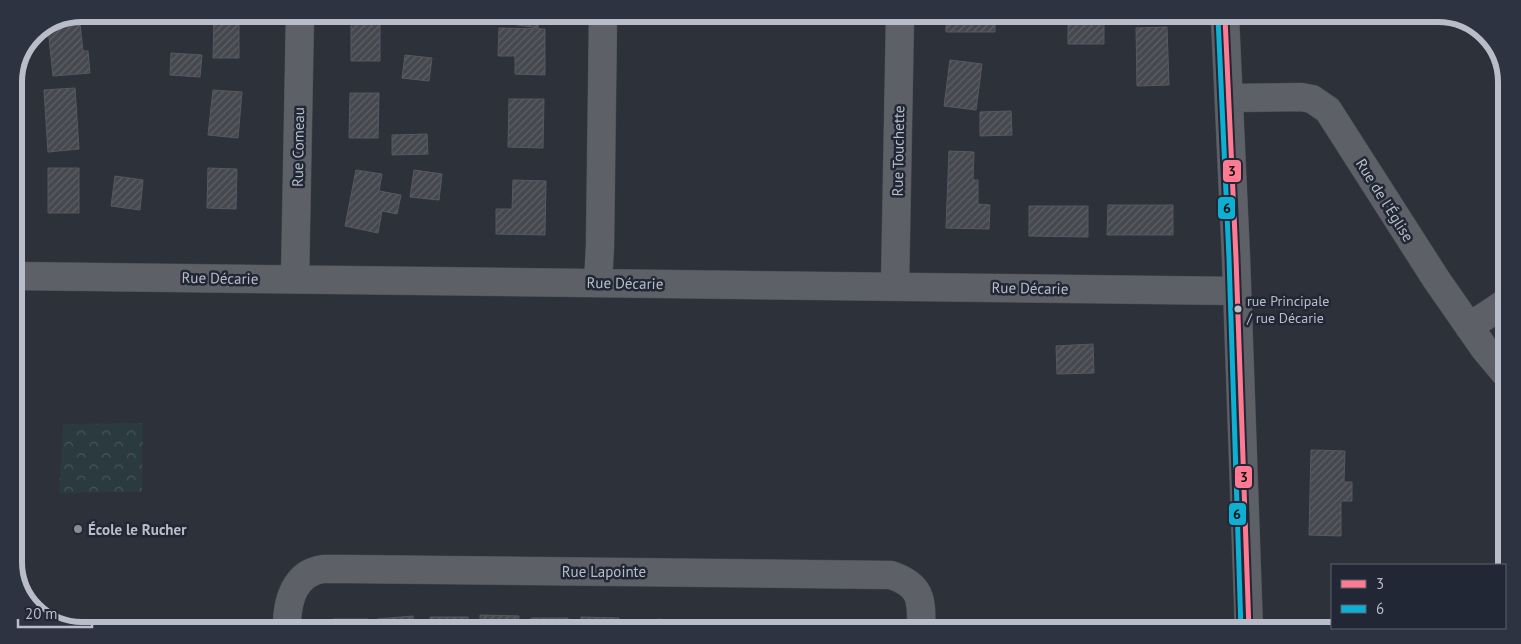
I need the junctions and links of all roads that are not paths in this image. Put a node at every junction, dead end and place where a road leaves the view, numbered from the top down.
1 (300, 23) edge
2 (603, 23) edge
3 (900, 23) edge
4 (1225, 23) edge
5 (1229, 98) junction
6 (23, 276) edge
7 (296, 279) junction
8 (598, 282) junction
9 (896, 286) junction
10 (1236, 290) junction
11 (1498, 308) edge
12 (1470, 327) junction
13 (1498, 365) edge
14 (287, 622) edge
15 (921, 622) edge
16 (1249, 622) edge

1 - 7 street, Rue Comeau
2 - 8 street
3 - 9 street, Rue Touchette
4 - 5 street
5 - 10 street
5 - 12 street, Rue de l'Église
6 - 7 street, Rue Décarie
7 - 8 street, Rue Décarie
8 - 9 street, Rue Décarie
9 - 10 street, Rue Décarie
10 - 16 street
11 - 12 street
12 - 13 street, Rue de l'Église
14 - 15 street, Rue Lapointe

